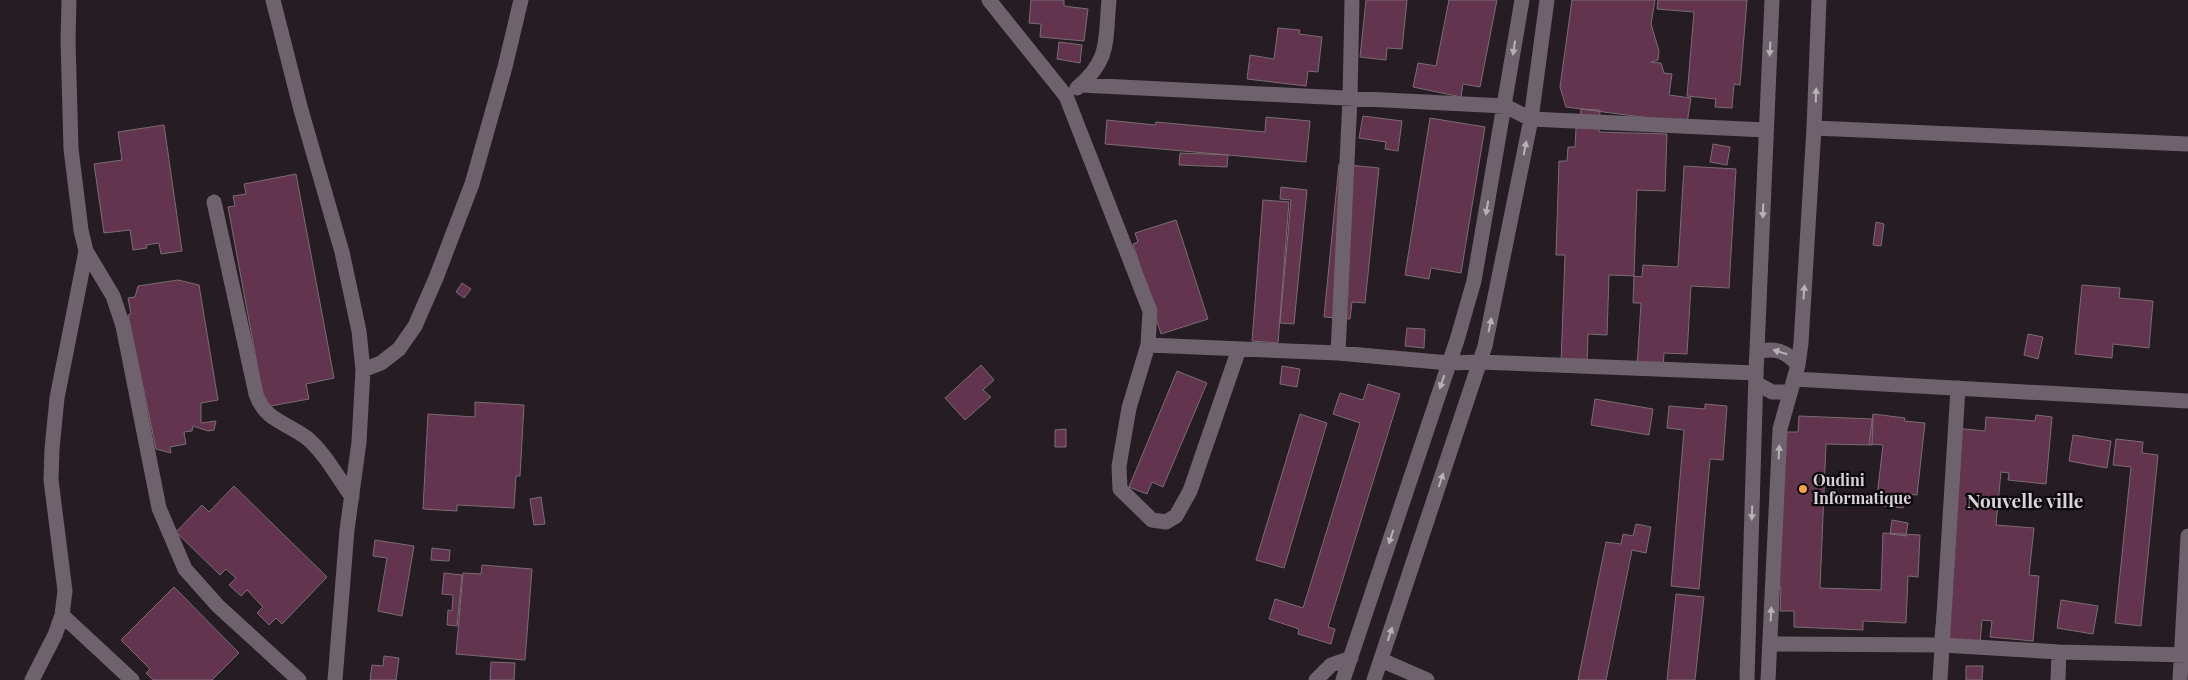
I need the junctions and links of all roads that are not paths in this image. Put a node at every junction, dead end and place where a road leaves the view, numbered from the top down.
1 (69, 0) edge
2 (273, 0) edge
3 (521, 0) edge
4 (989, 0) edge
5 (1109, 0) edge
6 (1352, 0) edge
7 (1522, 0) edge
8 (1547, 0) edge
9 (1772, 0) edge
10 (1819, 0) edge
11 (1081, 84) junction
12 (1066, 96) junction
13 (1350, 98) junction
14 (1505, 106) junction
15 (1530, 120) junction
16 (1814, 128) junction
17 (1766, 130) junction
18 (2188, 144) edge
19 (214, 202) dead end
20 (86, 251) junction
21 (1148, 345) junction
22 (1239, 349) junction
23 (1757, 352) junction
24 (1338, 353) junction
25 (1480, 362) junction
26 (1449, 363) junction
27 (363, 370) junction
28 (1756, 378) junction
29 (1794, 379) junction
30 (1958, 388) junction
31 (2188, 401) edge
32 (352, 497) junction
33 (2188, 536) edge
34 (62, 615) junction
35 (1770, 644) junction
36 (1942, 645) junction
37 (2059, 652) junction
38 (2184, 654) edge
39 (1351, 658) junction
40 (1381, 660) junction
41 (32, 680) edge
42 (132, 680) edge
43 (299, 680) edge
44 (335, 680) edge
45 (1316, 680) edge
46 (1343, 680) edge
47 (1374, 680) edge
48 (1428, 680) edge
49 (1747, 680) edge
50 (1768, 680) edge
51 (1940, 680) edge
52 (2058, 680) edge
53 (2180, 680) edge

1 - 20 street
2 - 27 street
3 - 27 street
4 - 12 street
5 - 11 street
6 - 13 street
7 -> 14 street
8 - 15 street
9 -> 17 street
16 -> 10 street
11 - 12 street
11 - 13 street
12 - 21 street
13 - 14 street
13 - 24 street
14 - 15 street
14 -> 26 street
15 - 17 street
25 -> 15 street
16 - 18 street
29 -> 16 street
17 -> 23 street
19 - 32 street
20 - 34 street
20 - 43 street
21 - 22 street
21 - 22 street
22 - 24 street
23 - 28 street
29 -> 23 street
24 - 26 street
25 - 26 street
25 - 28 street
40 -> 25 street
26 -> 39 street
27 - 32 street
28 - 29 street
28 -> 49 street
29 - 30 street
35 -> 29 street
30 - 31 street
30 - 36 street
32 - 44 street
33 - 38 street
34 - 41 street
34 - 42 street
35 - 36 street
35 - 50 street
36 - 37 street
36 - 51 street
37 - 38 street
37 - 52 street
38 - 53 street
39 - 45 street
39 - 46 street
40 - 47 street
40 - 48 street

